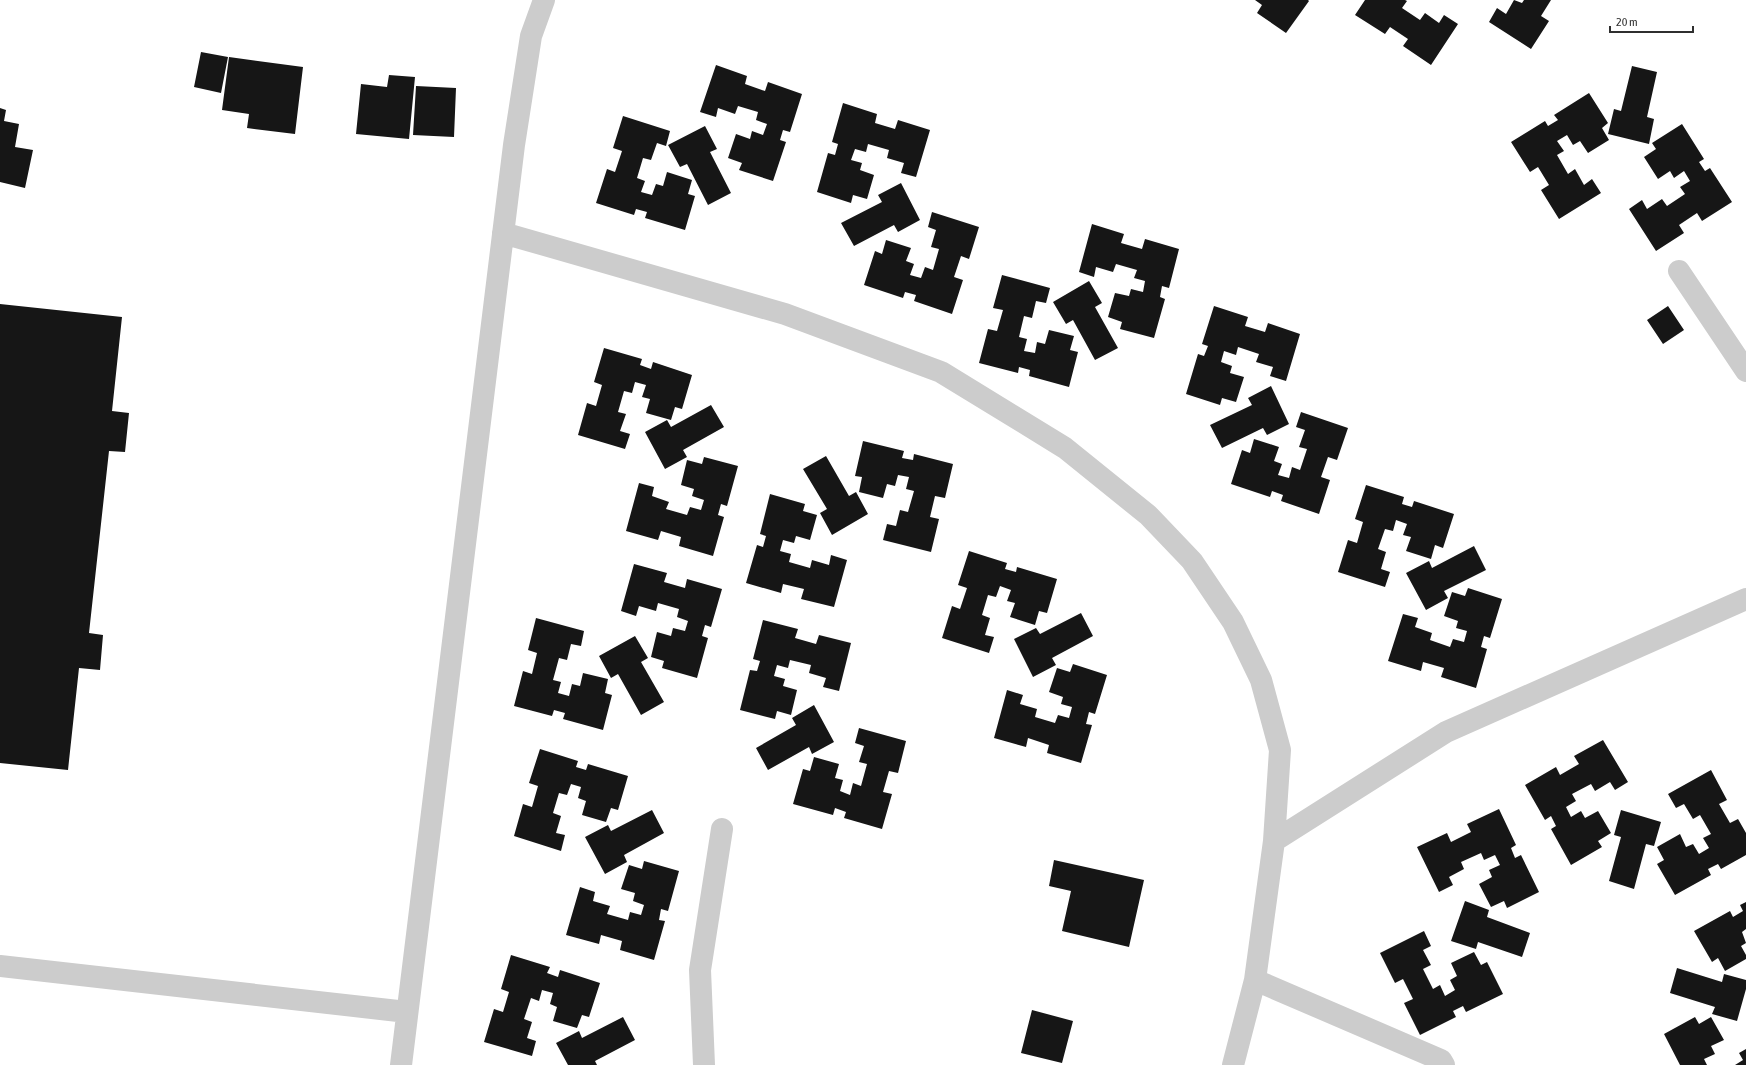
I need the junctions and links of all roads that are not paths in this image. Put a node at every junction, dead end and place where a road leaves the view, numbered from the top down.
1 (544, 0) edge
2 (503, 233) junction
3 (1679, 270) dead end
4 (1746, 371) edge
5 (1746, 599) edge
6 (722, 829) dead end
7 (1274, 842) junction
8 (0, 966) edge
9 (1255, 980) junction
10 (407, 1012) junction
11 (401, 1065) edge
12 (704, 1065) edge
13 (1233, 1065) edge
14 (1444, 1065) edge

1 - 2 street
2 - 7 street
2 - 10 street
3 - 4 street
5 - 7 street
6 - 12 street
7 - 9 street
8 - 10 street
9 - 13 street
9 - 14 street
10 - 11 street

